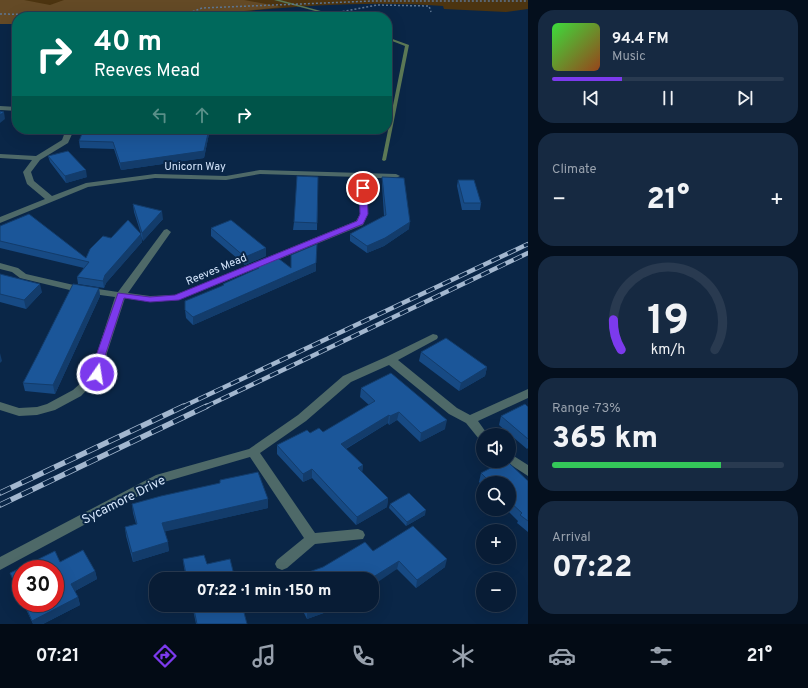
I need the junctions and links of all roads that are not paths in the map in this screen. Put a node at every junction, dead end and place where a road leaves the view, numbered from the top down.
1 (0, 108) edge
2 (12, 109) edge
3 (68, 134) edge
4 (0, 156) edge
5 (38, 158) junction
6 (362, 176) junction
7 (396, 176) edge
8 (50, 199) junction
9 (0, 220) edge
10 (167, 232) dead end
11 (0, 266) edge
12 (121, 295) junction
13 (433, 338) dead end
14 (390, 360) junction
15 (528, 393) edge
16 (0, 406) edge
17 (470, 420) junction
18 (476, 428) edge
19 (253, 452) junction
20 (516, 463) edge
21 (528, 471) edge
22 (358, 535) dead end
23 (312, 539) junction
24 (0, 564) edge
25 (282, 564) dead end

1 - 2 street
3 - 5 street
4 - 5 street
5 - 8 street
6 - 7 street, Unicorn Way
6 - 8 street, Unicorn Way
6 - 12 street, Reeves Mead
8 - 9 street, Unicorn Way
10 - 12 street
11 - 12 street, Reeves Mead
12 - 16 street
13 - 14 street, Sycamore Drive
14 - 17 street
14 - 19 street, Sycamore Drive
15 - 17 street
17 - 18 street
19 - 23 street
19 - 24 street, Sycamore Drive
20 - 21 street
22 - 23 street
23 - 25 street

